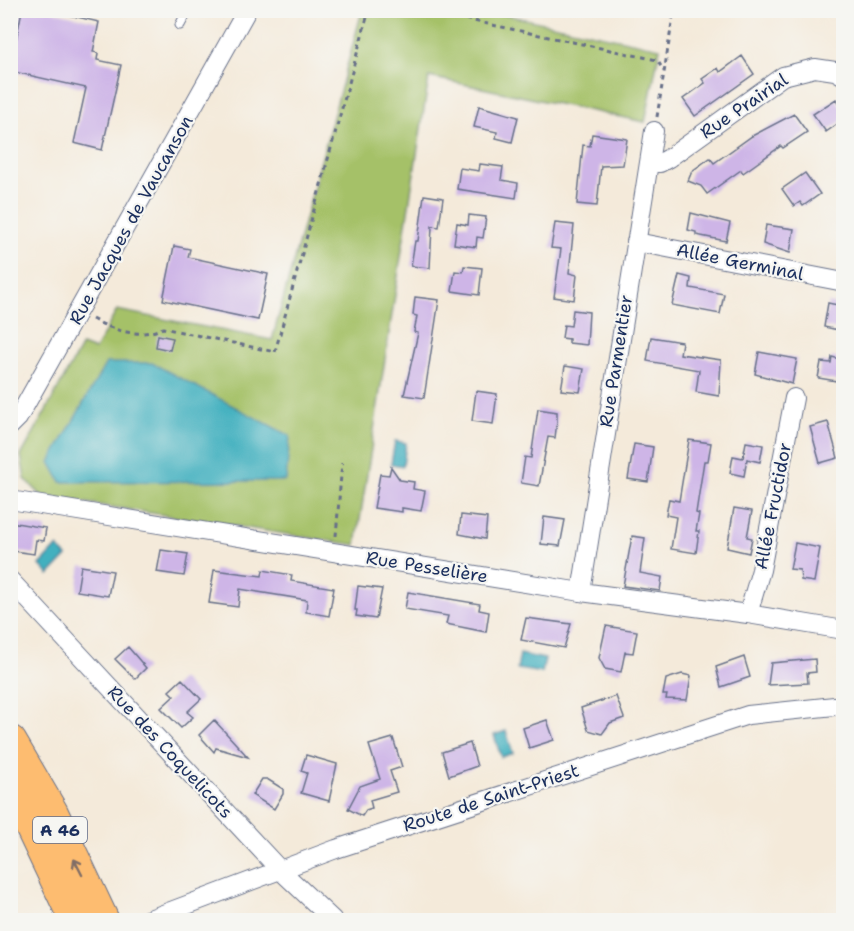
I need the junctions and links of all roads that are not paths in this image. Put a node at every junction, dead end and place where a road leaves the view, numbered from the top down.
1 (188, 10) edge
2 (247, 10) edge
3 (180, 25) dead end
4 (843, 76) edge
5 (654, 131) road end
6 (649, 163) junction
7 (636, 242) junction
8 (843, 282) edge
9 (794, 398) dead end
10 (10, 426) edge
11 (10, 500) edge
12 (10, 580) edge
13 (581, 592) junction
14 (748, 614) junction
15 (843, 630) edge
16 (843, 705) edge
17 (10, 742) edge
18 (10, 788) edge
19 (279, 868) junction
20 (150, 919) edge
21 (76, 921) edge
22 (102, 921) edge
23 (333, 921) edge

1 - 3 lane
2 - 10 street, Rue Jacques de Vaucanson
4 - 6 street, Rue Prairial
5 - 6 street, Rue Parmentier
6 - 7 street, Rue Parmentier
7 - 8 street, Allée Germinal
7 - 13 street, Rue Parmentier
9 - 14 street, Allée Fructidor
11 - 13 street, Rue Pesselière
12 - 19 street, Rue des Coquelicots
13 - 14 street, Rue Pesselière
14 - 15 street, Rue Pesselière
16 - 19 street, Route de Saint-Priest
22 -> 17 highway, A 46
18 - 21 highway, A 46
19 - 20 street, Route de Saint-Priest
19 - 23 street, Rue des Coquelicots

